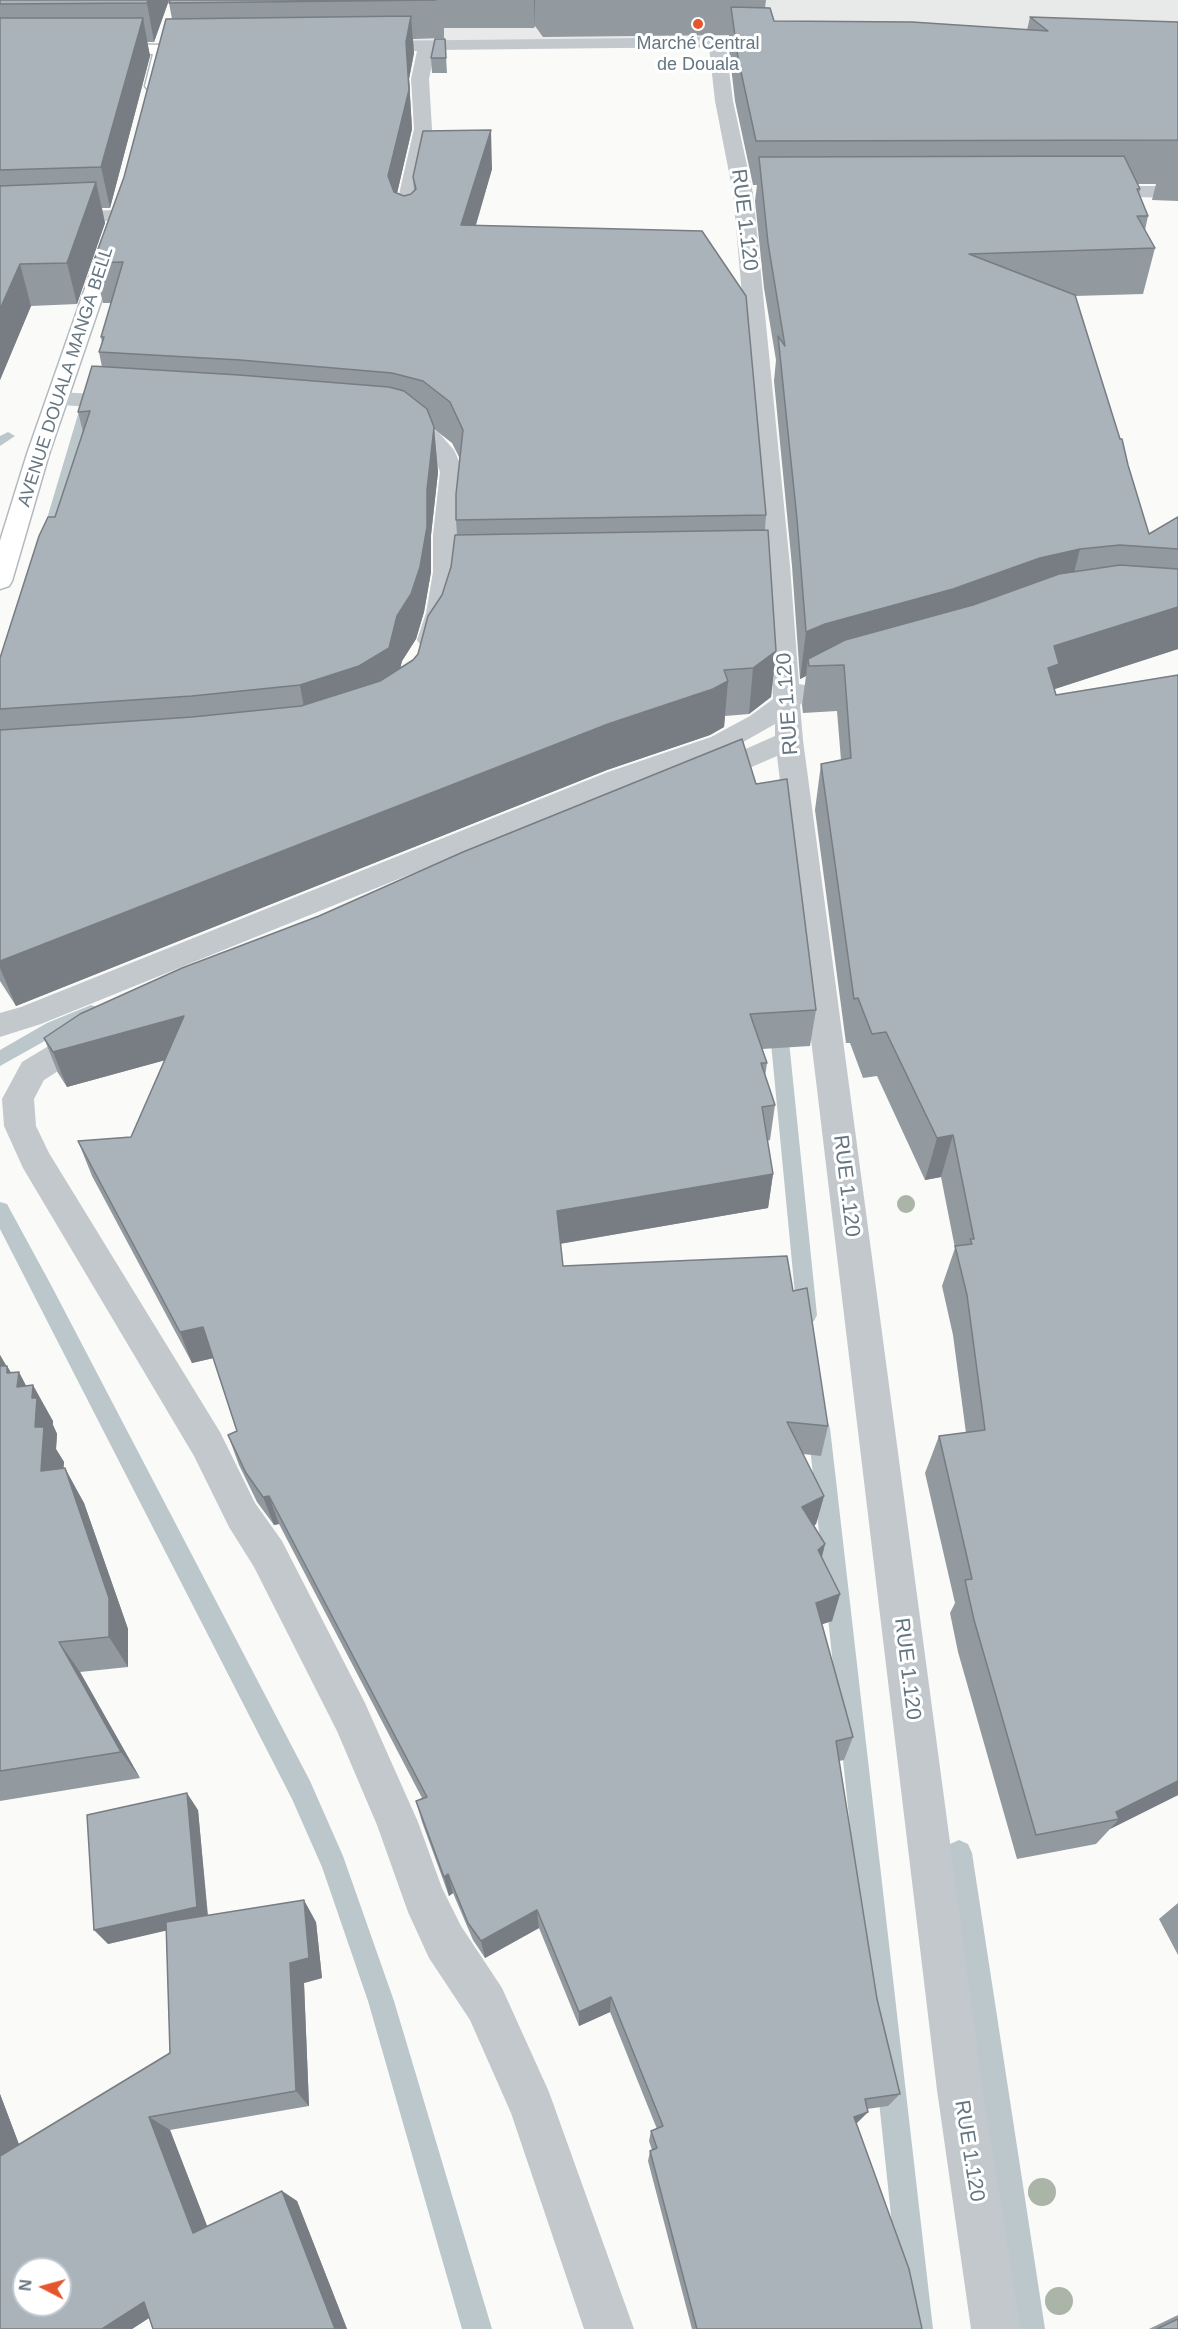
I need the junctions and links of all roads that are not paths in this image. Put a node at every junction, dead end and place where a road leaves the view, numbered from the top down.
1 (717, 42) junction
2 (752, 42) edge
3 (426, 45) junction
4 (355, 46) edge
5 (82, 49) edge
6 (149, 105) edge
7 (1072, 192) edge
8 (1178, 192) edge
9 (126, 194) edge
10 (120, 216) junction
11 (0, 219) edge
12 (406, 227) edge
13 (58, 399) junction
14 (152, 404) edge
15 (373, 421) edge
16 (11, 510) edge
17 (0, 580) edge
18 (417, 662) edge
19 (828, 679) edge
20 (786, 701) junction
21 (789, 740) junction
22 (679, 789) edge
23 (0, 1025) edge
24 (111, 1026) edge
25 (609, 2329) edge
26 (996, 2329) edge

1 - 2 street
1 - 3 street
1 - 20 street, RUE 1.120
3 - 4 street
3 - 12 street
5 - 6 street
7 - 8 street
9 - 10 street, AVENUE DOUALA MANGA BELL
10 - 11 street
10 - 13 street, AVENUE DOUALA MANGA BELL
13 - 14 street
13 - 16 street, AVENUE DOUALA MANGA BELL
15 - 18 street
16 - 17 street, AVENUE DOUALA MANGA BELL
19 - 20 street
20 - 21 street, RUE 1.120
20 - 23 street
21 - 22 street
21 - 26 street, RUE 1.120
24 - 25 street

